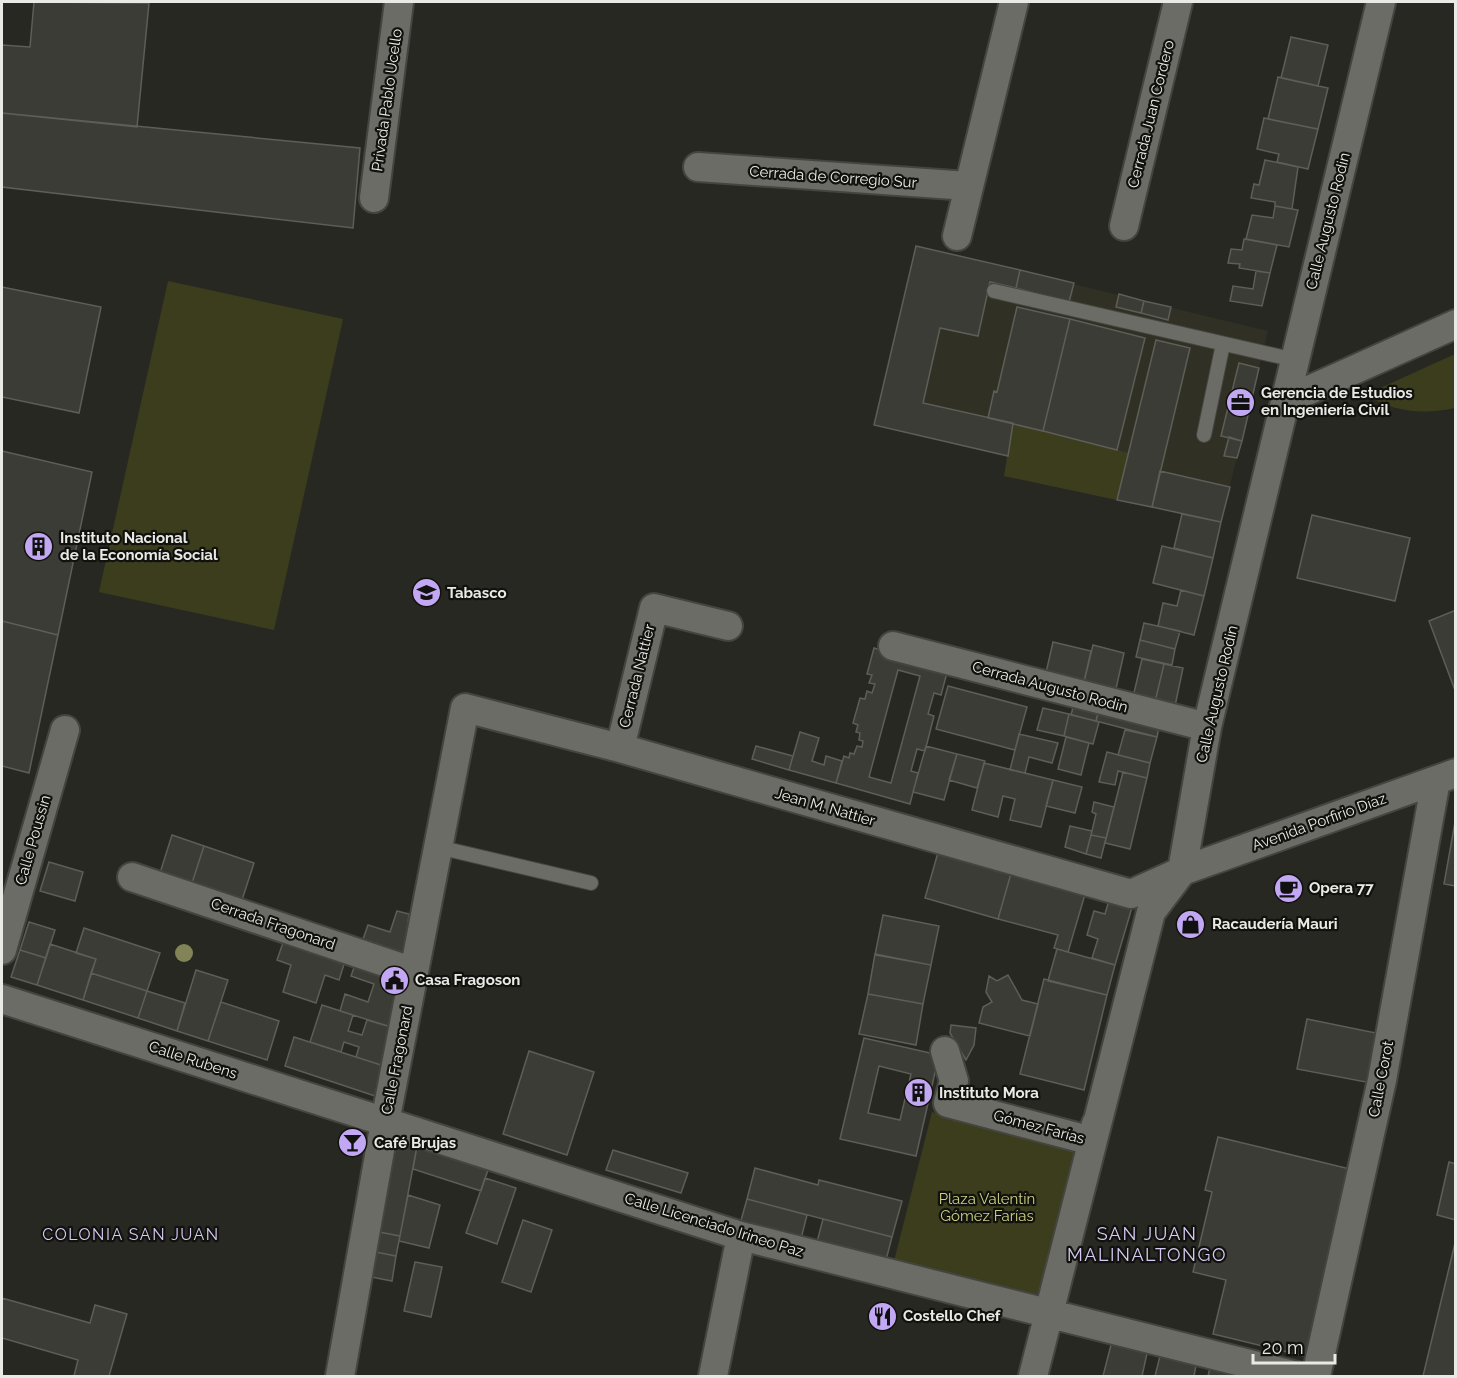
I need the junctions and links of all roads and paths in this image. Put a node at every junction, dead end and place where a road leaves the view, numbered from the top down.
1 (399, 2) edge
2 (1014, 2) edge
3 (1178, 2) edge
4 (1381, 2) edge
5 (698, 167) dead end
6 (968, 186) junction
7 (374, 198) dead end
8 (1124, 226) dead end
9 (957, 236) dead end
10 (994, 291) dead end
11 (1455, 324) edge
12 (1223, 344) junction
13 (1295, 360) junction
14 (1287, 400) junction
15 (1204, 435) dead end
16 (728, 626) dead end
17 (893, 646) dead end
18 (465, 708) joint
19 (1207, 728) junction
20 (65, 730) dead end
21 (620, 748) junction
22 (1445, 776) edge
23 (438, 847) junction
24 (1182, 871) junction
25 (132, 877) dead end
26 (591, 883) dead end
27 (2, 951) edge
28 (414, 972) junction
29 (2, 999) edge
30 (945, 1051) dead end
31 (1098, 1119) junction
32 (385, 1122) junction
33 (741, 1236) junction
34 (1048, 1314) junction
35 (340, 1377) edge
36 (713, 1377) edge
37 (1033, 1377) edge
38 (1297, 1377) edge
39 (1316, 1377) edge

1 - 7 street, Privada Pablo Ucello
2 - 6 street
3 - 8 street, Cerrada Juan Cordero
4 - 13 street, Calle Augusto Rodin
5 - 6 street, Cerrada de Corregio Sur
6 - 9 street
10 - 12 lane
11 - 14 street
12 - 13 lane
12 - 15 lane
13 - 14 street, Calle Augusto Rodin
14 - 19 street, Calle Augusto Rodin
16 - 21 street, Cerrada Nattier
17 - 19 street, Cerrada Augusto Rodin
18 - 21 street, Jean M. Nattier
18 - 23 street, Calle Fragonard
19 - 24 street, Calle Augusto Rodin
20 - 27 street, Calle Poussin
21 - 24 street, Jean M. Nattier
22 - 24 street, Avenida Porfirio Díaz
22 - 39 street, Calle Corot
23 - 26 lane
23 - 28 street, Calle Fragonard
24 - 31 street, Calle Augusto Rodin
25 - 28 street, Cerrada Fragonard
28 - 32 street, Calle Fragonard
29 - 32 street, Calle Rubens
30 - 31 street, Gómez Farías
31 - 34 street, Calle Augusto Rodin
32 - 33 street, Calle Licenciado Irineo Paz
32 - 35 street, Calle Fragonard
33 - 34 street, Calle Licenciado Irineo Paz
33 - 36 street
34 - 37 street, Calle Augusto Rodin
34 - 38 street, Calle Licenciado Irineo Paz

